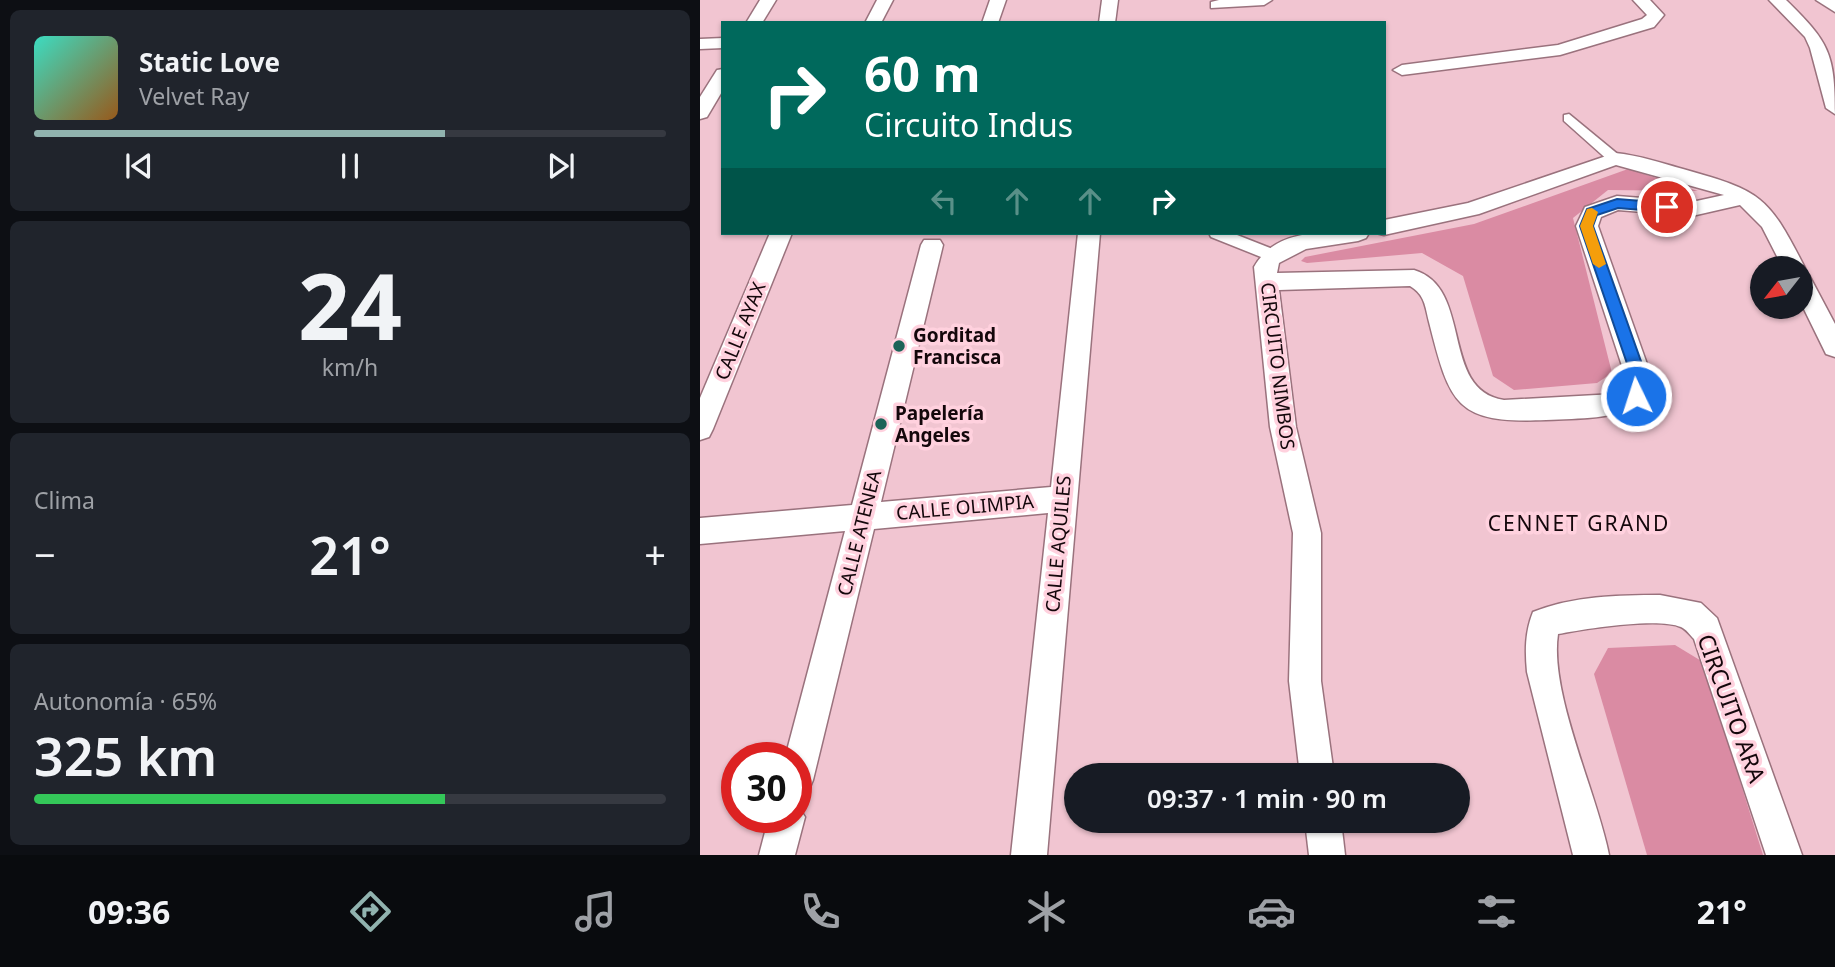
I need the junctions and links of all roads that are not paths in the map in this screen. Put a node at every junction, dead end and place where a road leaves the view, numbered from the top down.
1 (768, 0) edge
2 (885, 0) edge
3 (998, 0) edge
4 (1110, 0) edge
5 (1264, 0) edge
6 (1641, 0) edge
7 (1777, 0) edge
8 (1824, 0) edge
9 (1217, 2) edge
10 (1835, 7) edge
11 (755, 21) edge
12 (874, 21) edge
13 (991, 21) edge
14 (1107, 21) edge
15 (1215, 21) edge
16 (721, 43) edge
17 (700, 44) edge
18 (1402, 70) dead end
19 (721, 77) edge
20 (1835, 106) edge
21 (700, 113) edge
22 (1569, 118) dead end
23 (1615, 159) junction
24 (1745, 197) junction
25 (1386, 228) edge
26 (1089, 235) edge
27 (1220, 235) edge
28 (1346, 235) edge
29 (780, 236) edge
30 (932, 245) dead end
31 (1788, 256) edge
32 (766, 266) joint
33 (1270, 268) junction
34 (1813, 304) edge
35 (1835, 347) edge
36 (700, 429) edge
37 (1062, 499) junction
38 (864, 516) junction
39 (700, 531) edge
40 (806, 742) edge
41 (1315, 763) edge
42 (783, 833) edge
43 (1324, 833) edge
44 (777, 855) edge
45 (1028, 855) edge
46 (1327, 855) edge
47 (1591, 855) edge
48 (1783, 855) edge

1 - 11 street
2 - 12 street
3 - 13 street
4 - 14 street
5 - 9 street
6 - 18 street
7 - 20 street
8 - 10 street
9 - 15 street
16 - 17 street
19 - 21 street
22 - 23 street
23 - 24 street
23 - 25 street
24 - 31 street
24 - 33 street
26 - 37 street, CALLE AQUILES
27 - 33 street
28 - 33 street, CIRCUITO NIMBOS
29 - 32 street, CALLE AYAX
30 - 38 street, CALLE ATENEA
32 - 36 street, CALLE AYAX
33 - 41 street, CIRCUITO NIMBOS
34 - 35 street
37 - 38 street, CALLE OLIMPIA
37 - 45 street, CALLE AQUILES
38 - 39 street, CALLE OLIMPIA
38 - 40 street, CALLE ATENEA
42 - 44 street
43 - 46 street
47 - 48 street, CIRCUITO ARA

